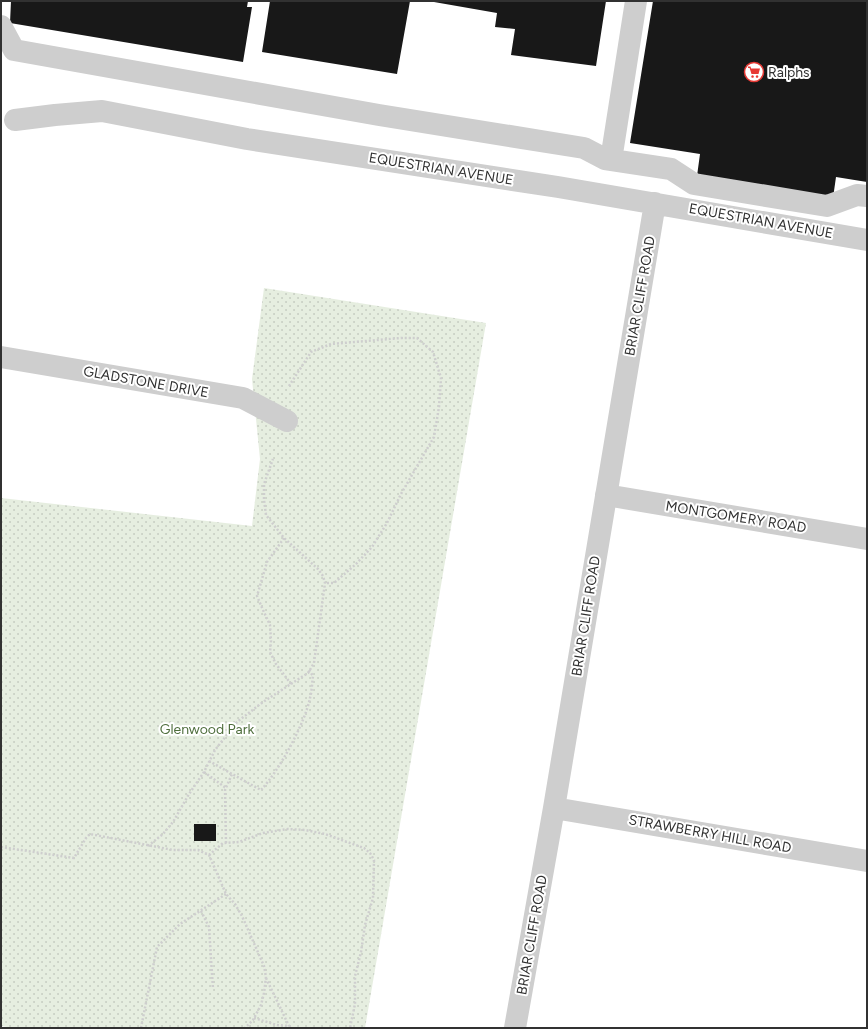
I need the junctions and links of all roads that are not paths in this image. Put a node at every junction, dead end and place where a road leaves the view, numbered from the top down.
1 (636, 1) edge
2 (1, 26) edge
3 (15, 120) dead end
4 (611, 160) junction
5 (867, 196) edge
6 (655, 203) junction
7 (867, 240) edge
8 (1, 357) edge
9 (287, 422) dead end
10 (606, 495) junction
11 (867, 538) edge
12 (554, 808) junction
13 (867, 861) edge
14 (515, 1028) edge

1 - 4 street
2 - 4 street
3 - 6 street, EQUESTRIAN AVENUE
4 - 5 street
6 - 7 street, EQUESTRIAN AVENUE
6 - 10 street, BRIAR CLIFF ROAD
8 - 9 street, GLADSTONE DRIVE
10 - 11 street, MONTGOMERY ROAD
10 - 12 street, BRIAR CLIFF ROAD
12 - 13 street, STRAWBERRY HILL ROAD
12 - 14 street, BRIAR CLIFF ROAD

